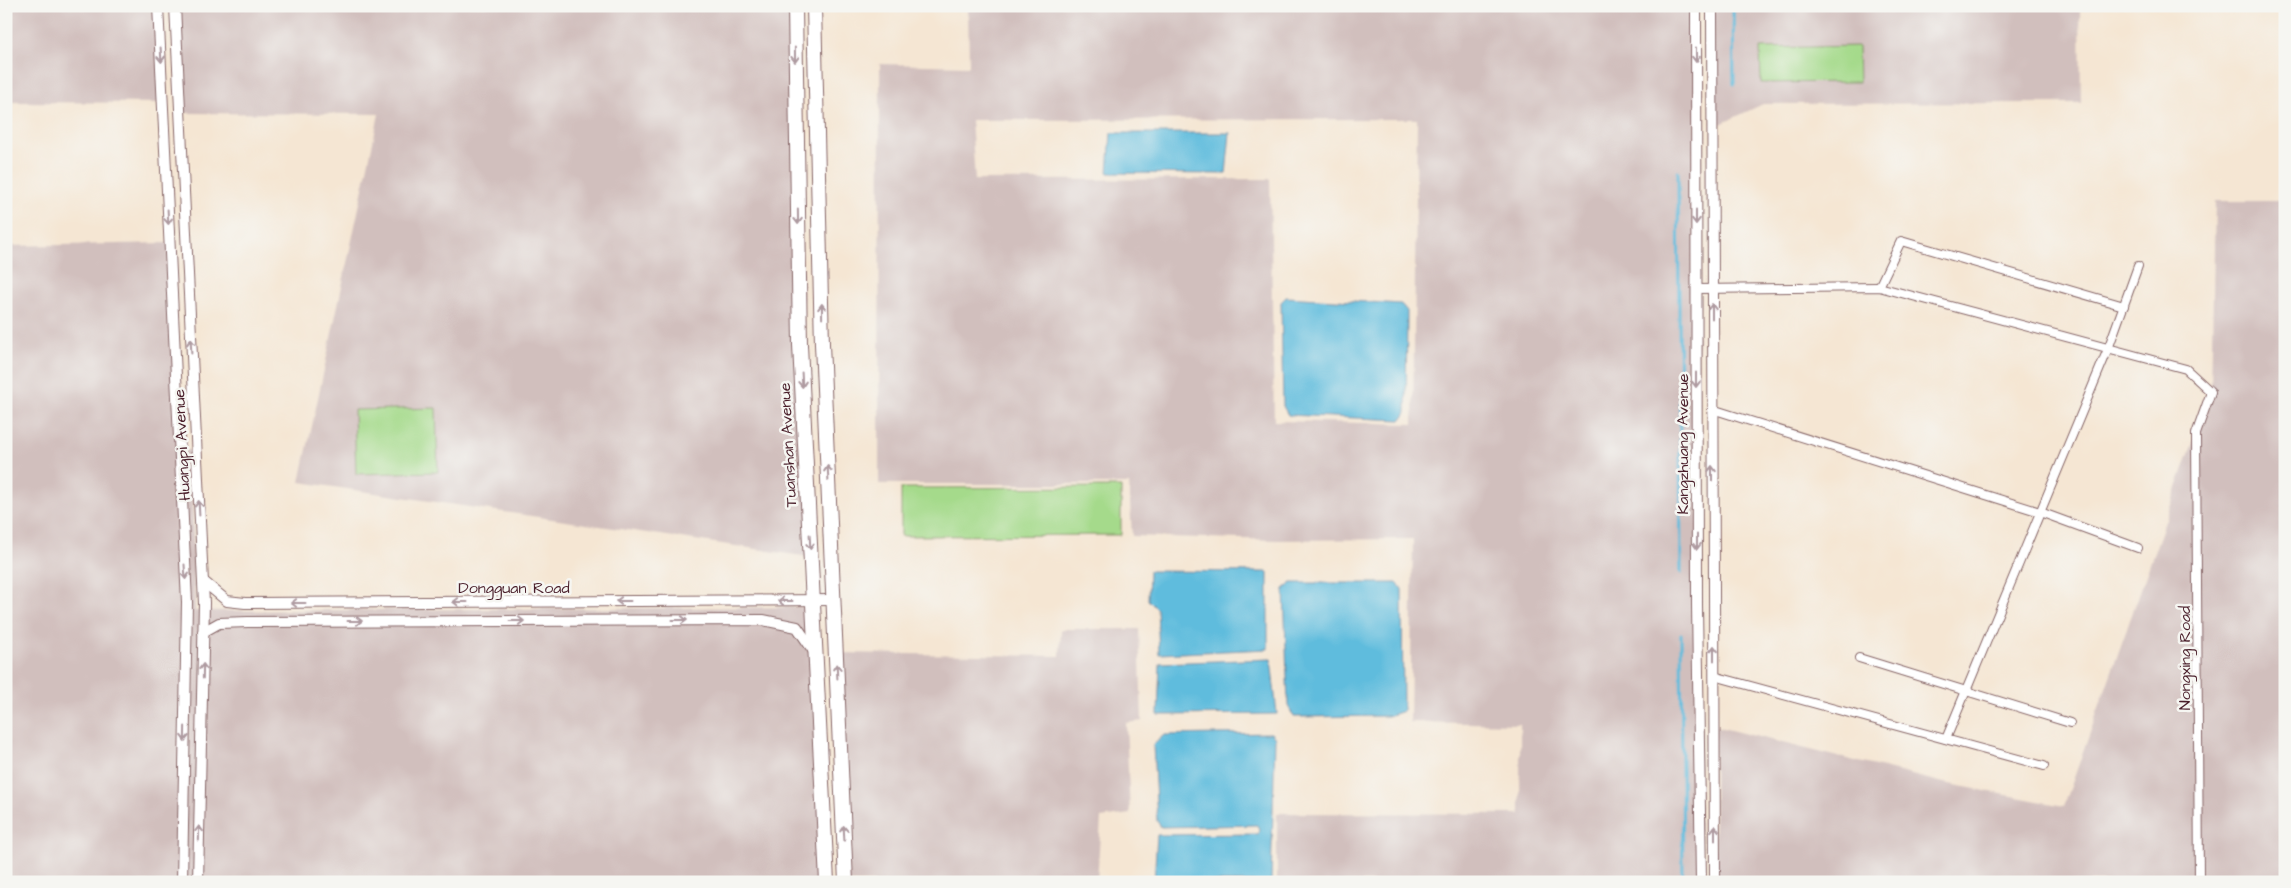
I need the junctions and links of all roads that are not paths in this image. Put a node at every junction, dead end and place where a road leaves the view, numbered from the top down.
1 (158, 6) edge
2 (175, 6) edge
3 (795, 6) edge
4 (814, 6) edge
5 (1696, 6) edge
6 (1712, 6) edge
7 (2138, 266) dead end
8 (1879, 287) junction
9 (1696, 290) junction
10 (1712, 290) junction
11 (2124, 306) junction
12 (2108, 349) junction
13 (1712, 409) junction
14 (2040, 512) junction
15 (2138, 548) dead end
16 (203, 581) junction
17 (812, 600) junction
18 (834, 600) junction
19 (203, 632) junction
20 (815, 653) junction
21 (1859, 658) dead end
22 (1714, 676) junction
23 (1966, 692) junction
24 (2070, 723) dead end
25 (1946, 739) junction
26 (2044, 766) dead end
27 (182, 882) edge
28 (198, 882) edge
29 (827, 882) edge
30 (846, 882) edge
31 (1701, 882) edge
32 (1715, 882) edge
33 (2199, 882) edge

1 -> 27 street, Huangpi Avenue
16 -> 2 street, Huangpi Avenue
3 -> 17 highway, Tuanshan Avenue
18 -> 4 highway
5 -> 9 street, Kangzhuang Avenue
6 - 10 street, Kangzhuang Avenue
7 - 11 street
8 - 10 street
8 - 11 street
8 - 12 street
9 - 10 street
9 -> 31 street, Kangzhuang Avenue
13 -> 10 street, Kangzhuang Avenue
11 - 12 street
12 - 14 street
12 - 33 street, Nongxing Road
13 - 14 street
22 -> 13 street, Kangzhuang Avenue
14 - 15 street
14 - 23 street
17 -> 16 street, Dongguan Road
16 - 19 street, Huangpi Avenue
17 - 18 street, Dongguan Road
17 - 20 highway, Tuanshan Avenue
30 -> 18 highway
19 -> 20 street, Dongguan Road
28 -> 19 street, Huangpi Avenue
20 - 29 highway, Tuanshan Avenue
21 - 23 street
22 - 25 street
32 -> 22 street, Kangzhuang Avenue
23 - 24 street
23 - 25 street
25 - 26 street

